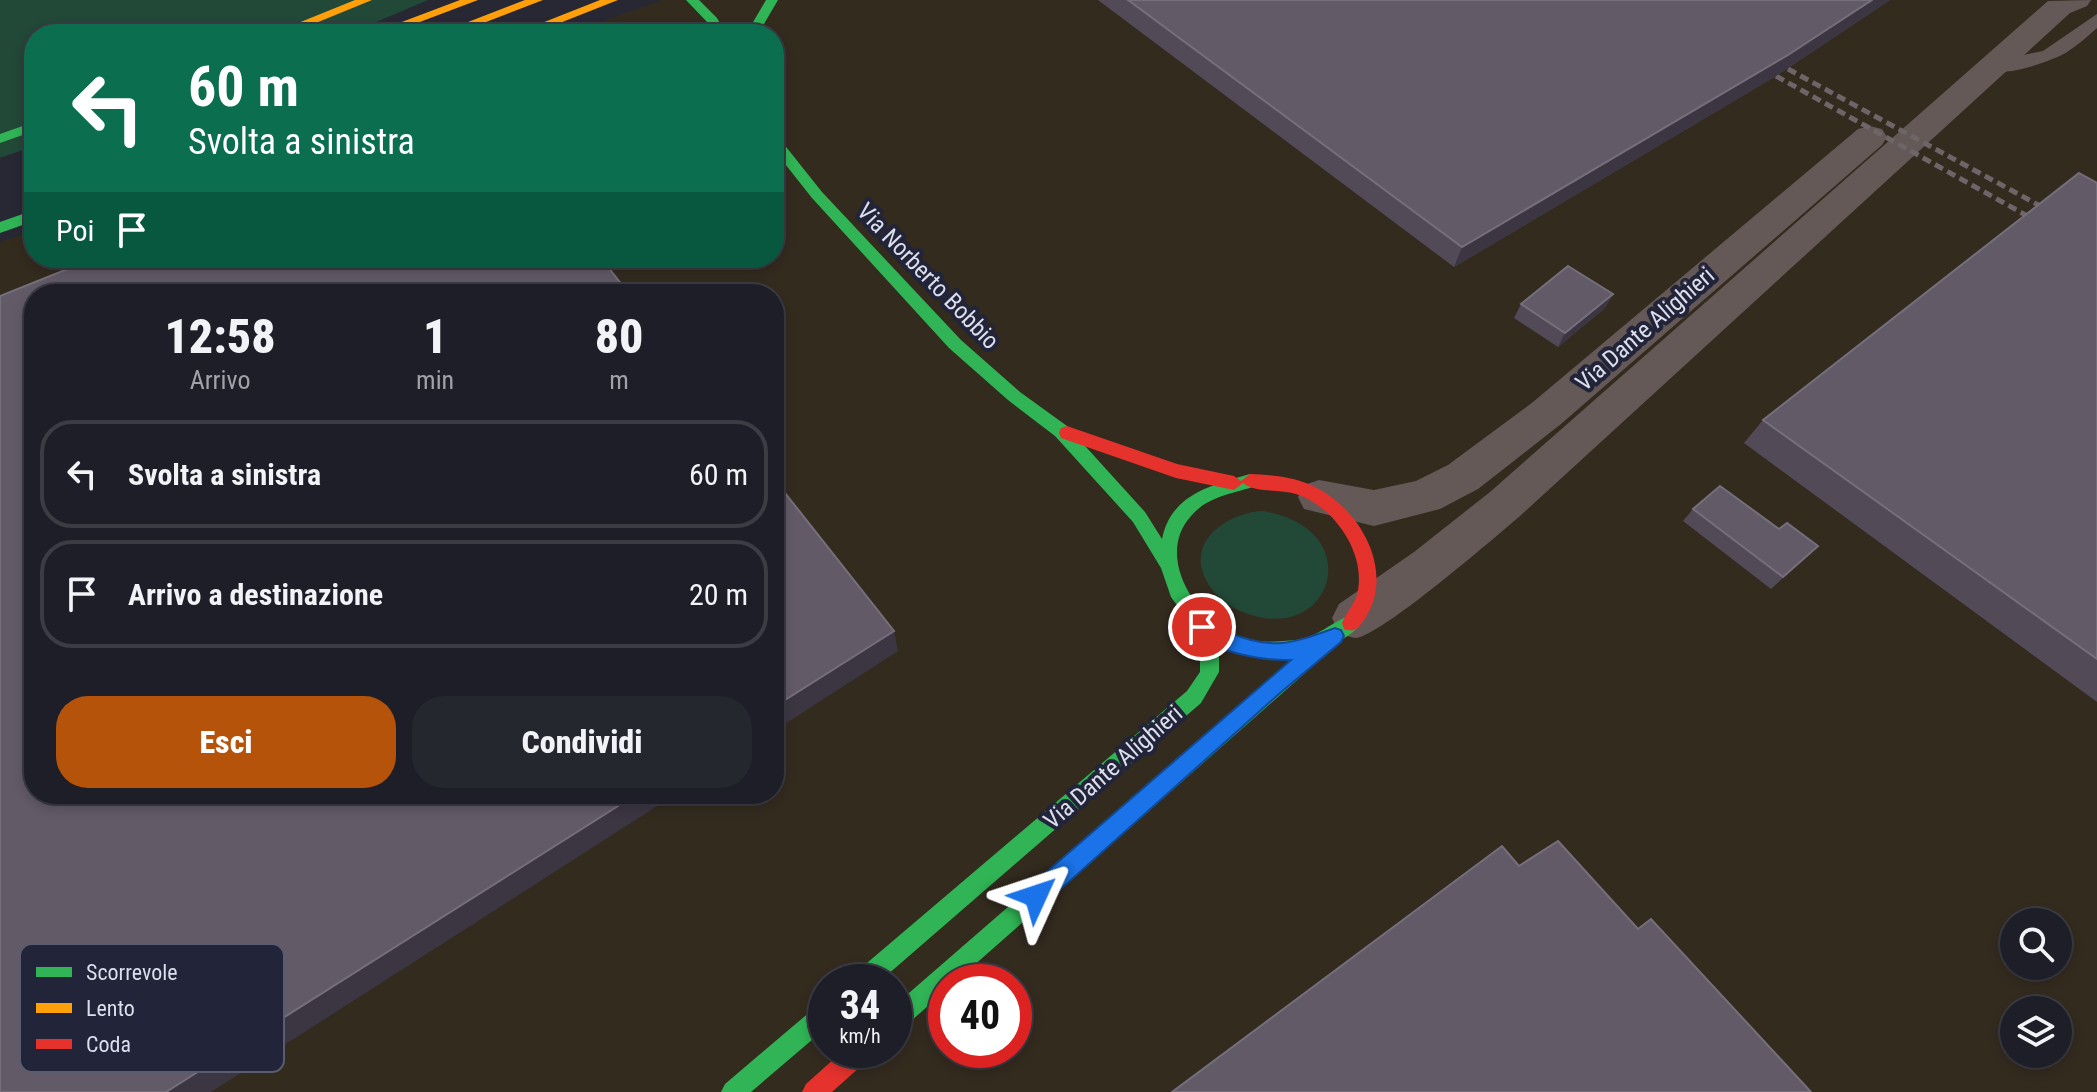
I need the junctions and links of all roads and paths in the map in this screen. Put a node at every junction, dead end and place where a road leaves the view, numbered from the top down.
1 (366, 0) edge
2 (472, 0) edge
3 (612, 0) edge
4 (692, 0) edge
5 (772, 0) edge
6 (2029, 0) edge
7 (2076, 0) edge
8 (529, 3) edge
9 (2097, 19) edge
10 (303, 24) edge
11 (404, 24) edge
12 (471, 24) edge
13 (547, 24) edge
14 (715, 24) edge
15 (758, 24) edge
16 (1991, 67) junction
17 (1910, 120) junction
18 (24, 130) edge
19 (0, 139) edge
20 (784, 154) edge
21 (24, 219) edge
22 (0, 228) edge
23 (1758, 254) junction
24 (1547, 413) junction
25 (1061, 431) junction
26 (1581, 435) junction
27 (1234, 483) junction
28 (1319, 497) junction
29 (1166, 562) junction
30 (1202, 627) junction
31 (1345, 627) junction
32 (883, 964) edge
33 (912, 1005) edge
34 (808, 1028) edge
35 (841, 1068) edge
36 (733, 1092) edge
37 (814, 1092) edge

1 - 10 main road
2 - 11 main road
3 - 13 main road
4 - 14 main road
5 - 15 main road
6 - 17 street, Via Dante Alighieri
7 - 16 street, Via Dante Alighieri
8 - 12 main road
9 - 16 lane
16 - 17 street, Via Dante Alighieri
17 - 23 street, Via Dante Alighieri
18 - 19 main road
20 - 25 main road, Via Norberto Bobbio
21 - 22 main road
23 - 24 street, Via Dante Alighieri
23 - 26 street, Via Dante Alighieri
24 - 26 street
24 - 28 street, Via Dante Alighieri
25 - 27 main road, Via Norberto Bobbio
25 - 29 main road, Via Norberto Bobbio
26 - 31 street, Via Dante Alighieri
27 - 28 main road
27 - 29 main road
28 - 31 main road
29 - 30 main road
30 - 31 main road
30 - 32 main road, Via Dante Alighieri
31 - 33 main road, Via Dante Alighieri
34 - 36 main road
35 - 37 main road

